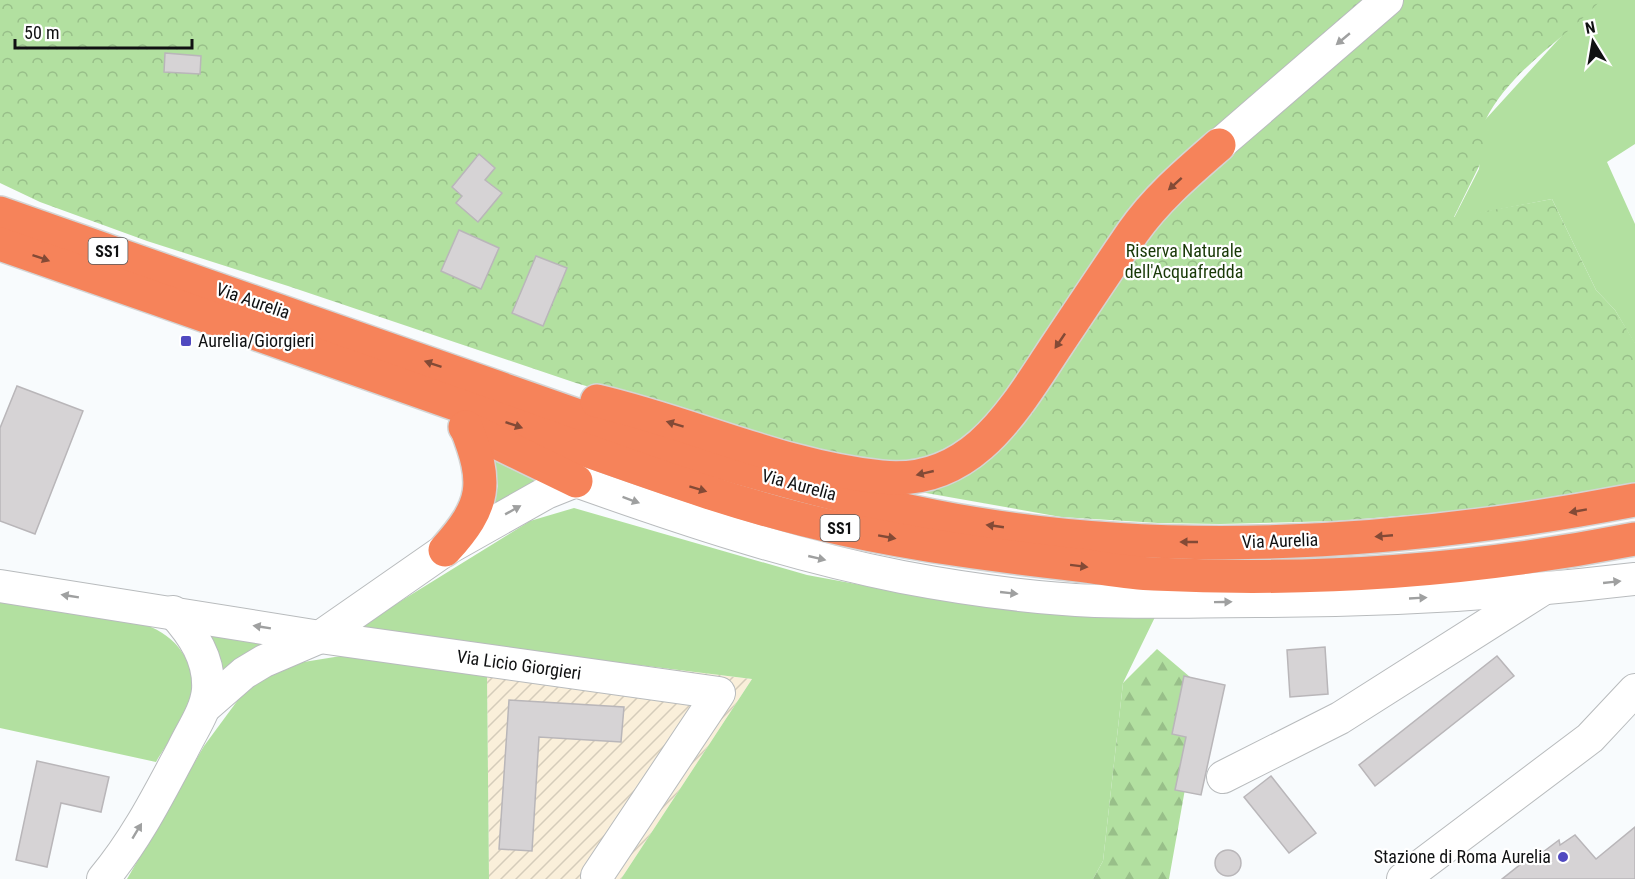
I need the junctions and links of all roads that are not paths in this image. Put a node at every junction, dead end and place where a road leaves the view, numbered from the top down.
1 (1387, 0) edge
2 (1219, 145) joint
3 (0, 195) edge
4 (0, 213) edge
5 (0, 244) edge
6 (82, 273) junction
7 (216, 288) junction
8 (488, 383) junction
9 (465, 427) junction
10 (576, 481) junction
11 (1635, 500) edge
12 (1635, 540) edge
13 (445, 550) junction
14 (1635, 579) edge
15 (0, 586) edge
16 (1543, 589) junction
17 (173, 612) junction
18 (320, 637) junction
19 (1635, 690) edge
20 (205, 707) junction
21 (1635, 716) edge
22 (1590, 738) junction
23 (1223, 777) dead end
24 (597, 876) dead end
25 (104, 879) edge
26 (1402, 879) edge

1 -> 2 street
2 -> 8 highway
3 - 7 highway
4 - 7 highway, Via Aurelia / SS1
5 -> 6 highway, Via Aurelia / SS1
6 - 9 highway
6 -> 12 highway, Via Aurelia / SS1
8 -> 7 highway, Via Aurelia / SS1
11 -> 8 highway, Via Aurelia / SS1
9 - 10 highway
9 - 13 highway
13 -> 10 street
10 -> 16 street
13 - 18 street
16 -> 14 street
17 -> 15 street, Via Licio Giorgieri
16 - 23 street
18 -> 17 street, Via Licio Giorgieri
17 - 20 street
18 - 20 street
18 - 24 street, Via Licio Giorgieri
19 - 22 street
25 -> 20 street
21 - 22 street
22 - 26 street

